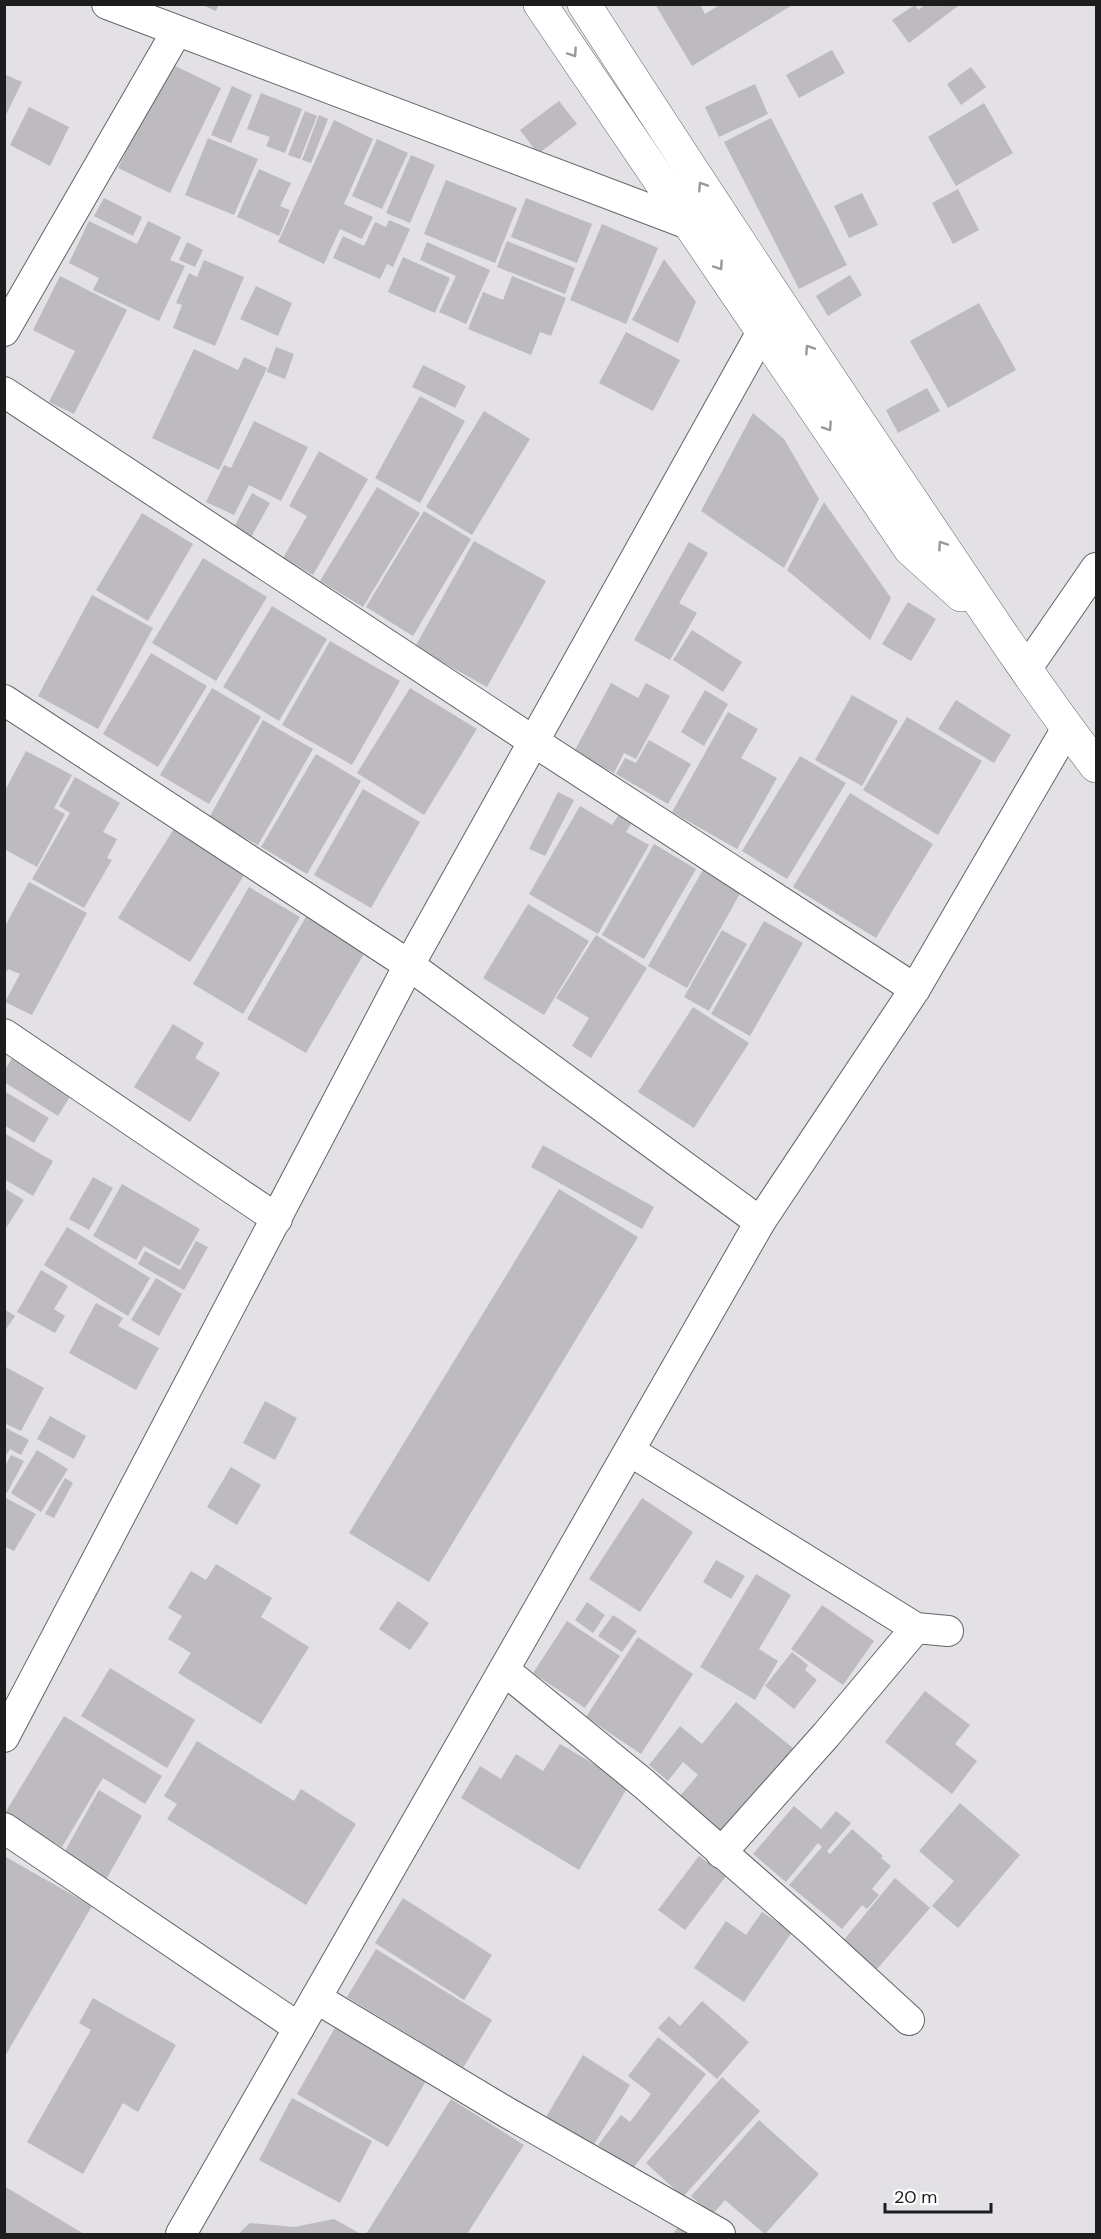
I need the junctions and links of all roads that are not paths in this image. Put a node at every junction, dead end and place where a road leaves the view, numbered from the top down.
1 (107, 4) edge
2 (540, 4) edge
3 (584, 4) edge
4 (177, 31) junction
5 (691, 225) junction
6 (751, 288) junction
7 (763, 330) junction
8 (4, 331) edge
9 (4, 392) edge
10 (1096, 568) edge
11 (999, 628) junction
12 (1027, 668) junction
13 (4, 700) edge
14 (1067, 728) junction
15 (534, 741) junction
16 (1096, 766) edge
17 (409, 965) junction
18 (915, 989) junction
19 (4, 1034) edge
20 (277, 1219) junction
21 (760, 1222) junction
22 (630, 1450) junction
23 (916, 1628) junction
24 (948, 1631) dead end
25 (504, 1670) junction
26 (4, 1737) edge
27 (4, 1828) edge
28 (722, 1852) junction
29 (316, 1998) junction
30 (909, 2020) dead end
31 (299, 2028) junction
32 (181, 2235) edge
33 (720, 2235) edge

1 - 4 street
2 -> 5 main road
6 -> 3 main road
4 - 5 street
4 - 8 street
5 -> 6 main road
6 - 7 main road
11 -> 6 main road
7 -> 11 main road
7 - 15 street
9 - 15 street
10 - 12 street
11 - 12 main road
12 - 14 main road
13 - 17 street
14 - 16 main road
14 - 18 street
15 - 17 street
15 - 18 street
17 - 20 street
17 - 21 street
18 - 21 street
19 - 20 street
20 - 26 street
21 - 22 street
22 - 23 street
22 - 25 street
23 - 24 street
23 - 28 street
25 - 28 street
25 - 29 street
27 - 31 street
28 - 30 street
29 - 31 street
29 - 33 street
31 - 32 street

